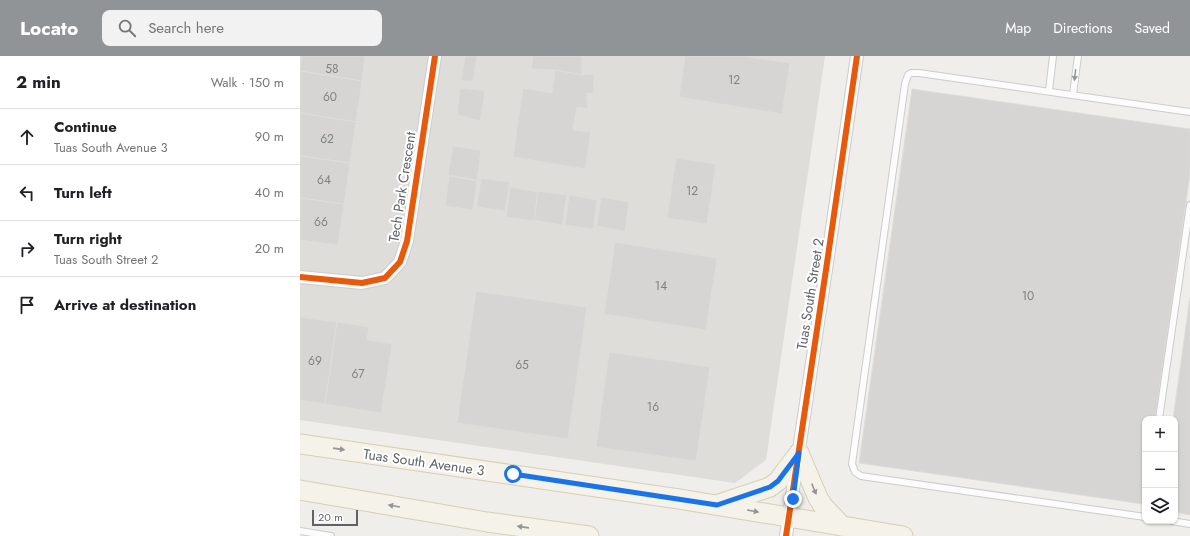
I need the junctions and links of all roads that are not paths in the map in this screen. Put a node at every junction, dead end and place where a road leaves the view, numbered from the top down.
1 (435, 56) edge
2 (857, 56) edge
3 (1053, 56) edge
4 (1078, 56) edge
5 (1049, 91) junction
6 (1073, 94) junction
7 (1190, 112) edge
8 (1190, 205) edge
9 (300, 276) edge
10 (1159, 416) edge
11 (300, 444) edge
12 (799, 453) junction
13 (300, 490) edge
14 (717, 505) junction
15 (1142, 517) edge
16 (1178, 522) edge
17 (1190, 524) edge
18 (842, 526) junction
19 (787, 527) edge
20 (300, 531) edge
21 (331, 536) edge
22 (589, 536) edge
23 (903, 536) edge

1 - 9 street, Tech Park Crescent
2 - 12 street, Tuas South Street 2
3 - 5 lane
4 -> 6 lane
5 - 6 lane
5 - 15 lane
6 - 7 lane
8 - 10 lane
11 -> 14 main road, Tuas South Avenue 3
12 - 14 main road
12 -> 18 main road
12 - 19 street, Tuas South Street 2
22 -> 13 main road
14 -> 19 main road, Tuas South Avenue 3
16 - 17 lane
18 - 19 main road, Tuas South Avenue 3
18 - 23 main road, Tuas South Avenue 3
20 - 21 lane

